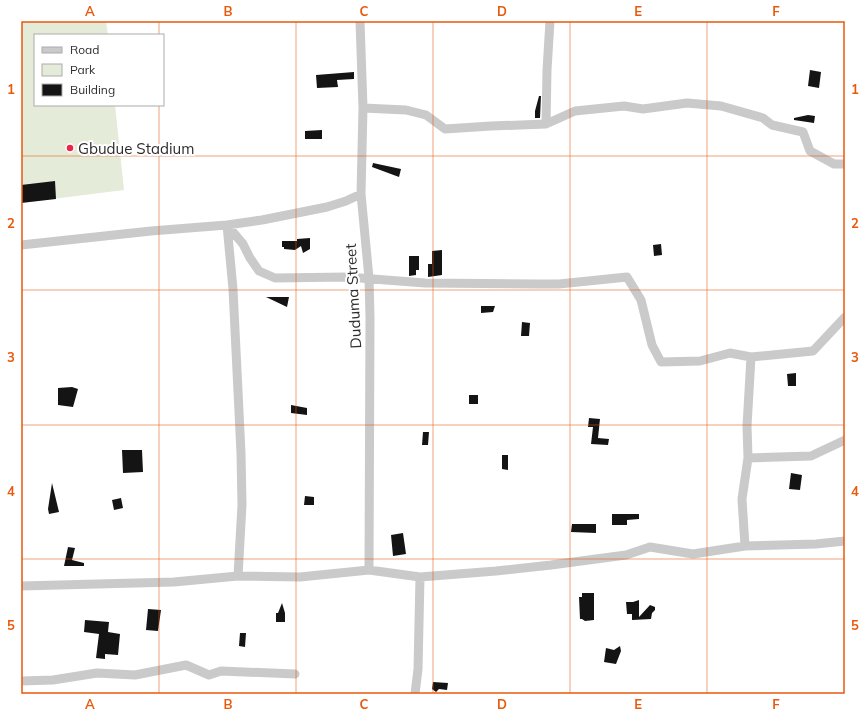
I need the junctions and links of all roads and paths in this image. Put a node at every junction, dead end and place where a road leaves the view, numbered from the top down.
1 (360, 21) edge
2 (550, 21) edge
3 (363, 108) junction
4 (546, 124) junction
5 (845, 164) edge
6 (361, 194) junction
7 (227, 225) junction
8 (21, 245) edge
9 (369, 278) junction
10 (845, 317) edge
11 (751, 357) junction
12 (845, 440) edge
13 (748, 458) junction
14 (845, 541) edge
15 (745, 546) junction
16 (369, 570) junction
17 (238, 576) junction
18 (420, 577) junction
19 (21, 586) edge
20 (295, 674) dead end
21 (21, 681) edge
22 (416, 694) edge

1 - 3 street, Duduma Street
2 - 4 street
3 - 4 street
3 - 6 street, Duduma Street
4 - 5 street
6 - 7 street
6 - 9 street, Duduma Street
7 - 8 street
7 - 9 street
7 - 17 street
9 - 11 street
9 - 16 street, Duduma Street
10 - 11 street
11 - 13 street
12 - 13 street
13 - 15 street
14 - 15 street
15 - 18 street
16 - 17 street
16 - 18 street
17 - 19 street
18 - 22 street
20 - 21 street

